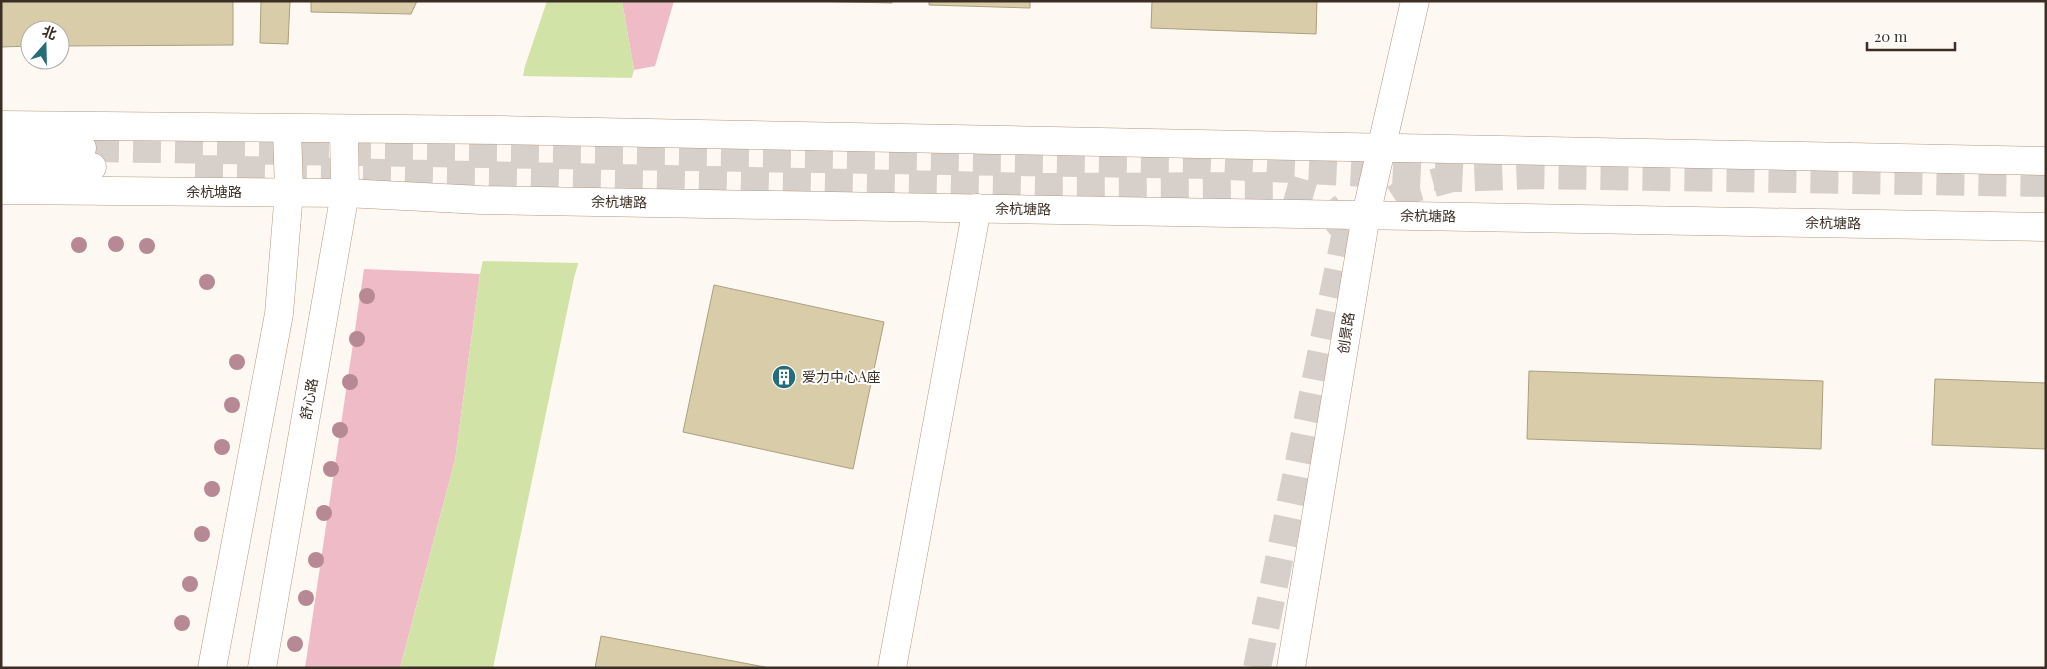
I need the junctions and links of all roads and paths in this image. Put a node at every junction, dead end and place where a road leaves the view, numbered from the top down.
1 (1414, 1) edge
2 (1, 125) edge
3 (287, 129) junction
4 (344, 129) junction
5 (1, 147) edge
6 (1381, 148) junction
7 (2046, 161) edge
8 (1, 167) edge
9 (1, 190) edge
10 (288, 192) junction
11 (344, 193) junction
12 (977, 208) junction
13 (1366, 215) junction
14 (2046, 227) edge
15 (212, 668) edge
16 (262, 668) edge
17 (892, 668) edge
18 (1291, 668) edge

1 - 6 main road, 创景路
2 - 3 main road
3 - 4 main road
3 - 10 main road
4 - 6 main road
4 - 11 main road, 舒心路
5 - 8 main road
6 - 7 main road
6 - 13 main road, 创景路
9 - 10 main road, 余杭塘路
10 - 11 main road, 余杭塘路
10 - 15 main road
11 - 12 main road, 余杭塘路
11 - 16 main road, 舒心路
12 - 13 main road, 余杭塘路
12 - 17 main road
13 - 14 main road, 余杭塘路
13 - 18 main road, 创景路

